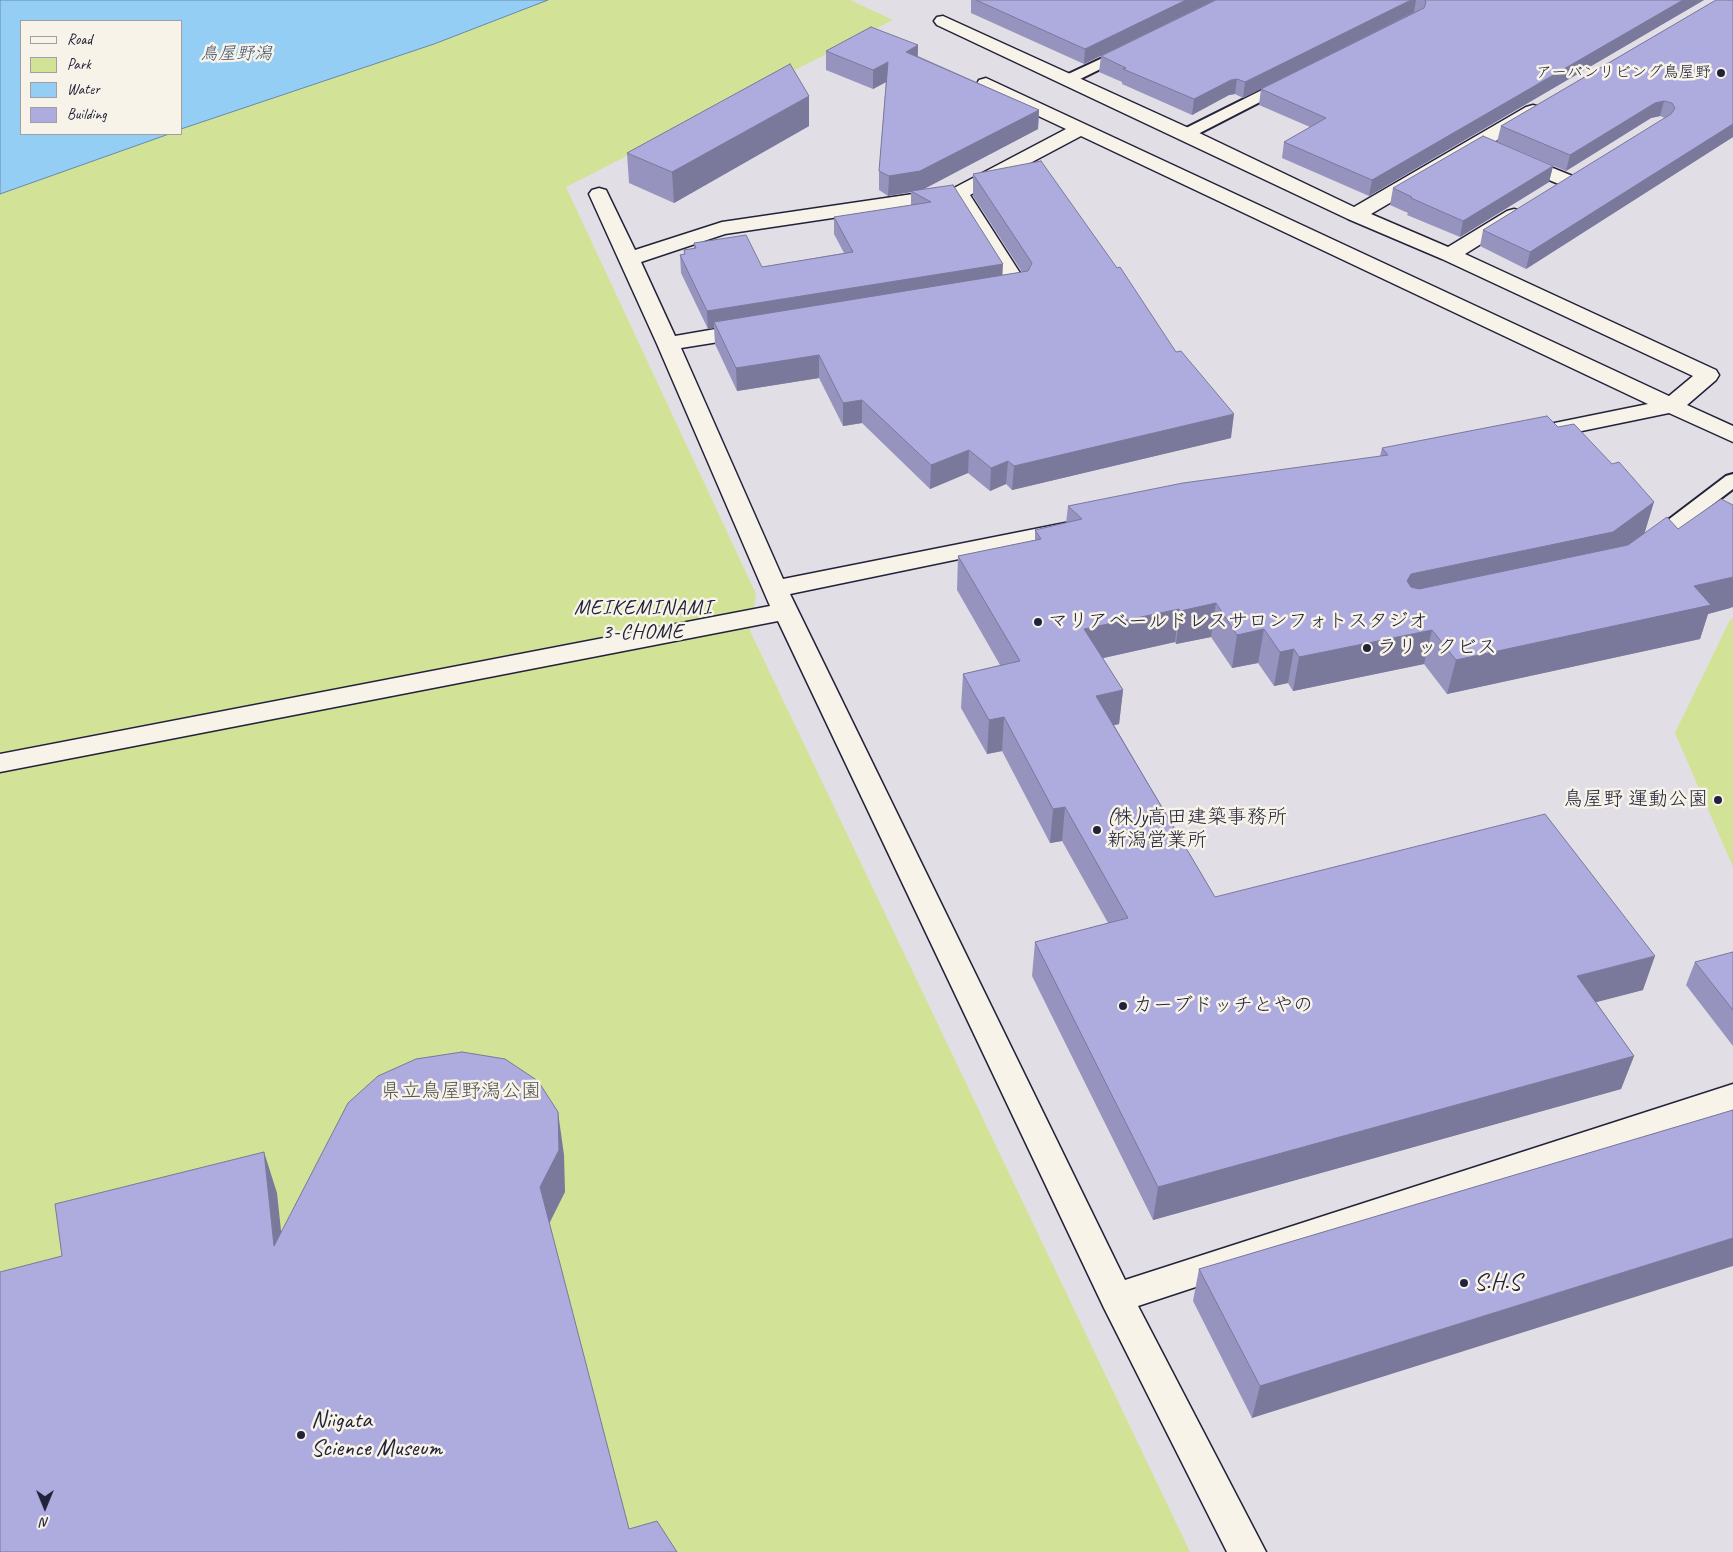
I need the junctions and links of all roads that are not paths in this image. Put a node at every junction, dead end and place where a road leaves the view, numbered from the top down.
1 (943, 21) dead end
2 (1141, 44) edge
3 (1301, 76) edge
4 (1069, 79) junction
5 (986, 84) dead end
6 (1545, 104) edge
7 (1080, 129) junction
8 (1186, 134) junction
9 (1478, 143) junction
10 (1568, 181) edge
11 (960, 193) junction
12 (599, 194) dead end
13 (1528, 206) edge
14 (1355, 215) junction
15 (1449, 255) junction
16 (629, 259) junction
17 (979, 293) edge
18 (765, 328) edge
19 (668, 344) junction
20 (1671, 406) junction
21 (1733, 435) edge
22 (1515, 438) edge
23 (1733, 480) edge
24 (1096, 523) edge
25 (1634, 555) edge
26 (780, 600) junction
27 (0, 763) edge
28 (1733, 1096) edge
29 (1116, 1298) junction
30 (1247, 1552) edge

1 - 4 street
2 - 4 lane
3 - 8 lane
4 - 8 street
5 - 7 street
6 - 9 street
7 - 11 street
7 - 20 street
8 - 14 street
9 - 10 street
9 - 14 street
11 - 16 street
11 - 17 street
12 - 16 street
13 - 15 street
14 - 15 street
15 - 20 street
16 - 19 street
18 - 19 street
19 - 26 street
20 - 21 street
20 - 22 street
23 - 25 lane
24 - 26 street
26 - 27 street
26 - 29 street
28 - 29 street
29 - 30 street

